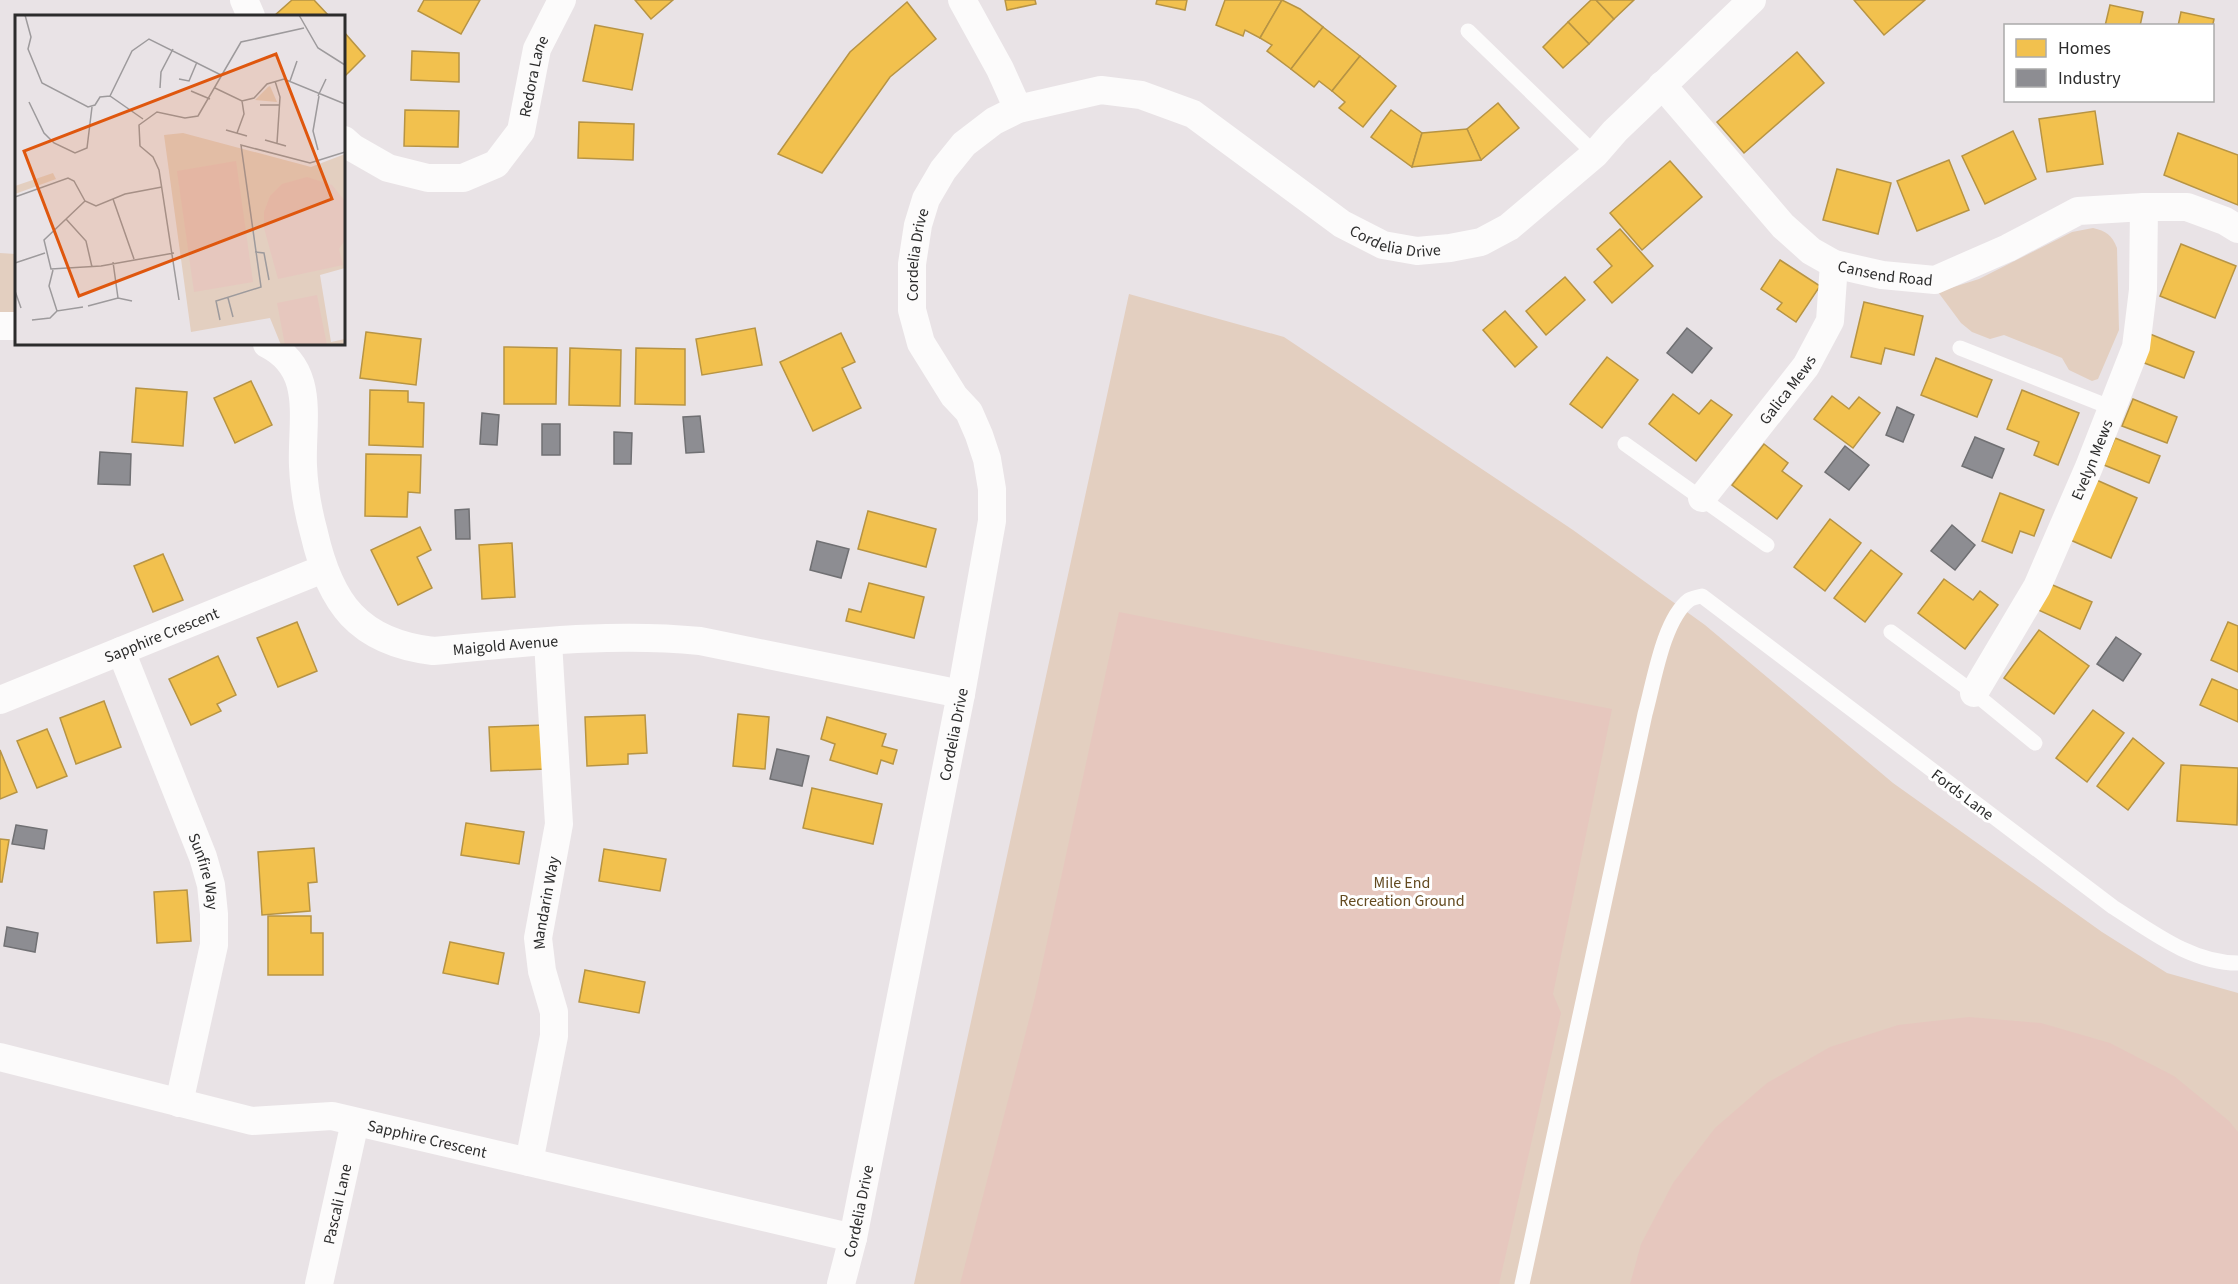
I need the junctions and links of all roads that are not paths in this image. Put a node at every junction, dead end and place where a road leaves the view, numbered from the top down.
1 (244, 0) edge
2 (562, 0) edge
3 (962, 0) edge
4 (1750, 1) edge
5 (251, 15) edge
6 (1468, 31) dead end
7 (1662, 85) junction
8 (1018, 109) junction
9 (345, 141) edge
10 (1594, 154) junction
11 (2144, 207) junction
12 (2238, 229) edge
13 (1834, 264) junction
14 (268, 345) edge
15 (1960, 348) dead end
16 (2112, 408) junction
17 (1625, 444) dead end
18 (1702, 498) junction
19 (1767, 545) dead end
20 (323, 569) junction
21 (1891, 632) dead end
22 (548, 642) junction
23 (121, 651) junction
24 (1974, 693) junction
25 (961, 694) junction
26 (0, 700) edge
27 (2034, 743) dead end
28 (2238, 963) edge
29 (0, 1057) edge
30 (179, 1103) junction
31 (355, 1122) junction
32 (529, 1162) junction
33 (853, 1238) junction
34 (319, 1284) edge
35 (841, 1284) edge
36 (1522, 1284) edge

1 - 5 street
2 - 9 street, Redora Lane
3 - 8 street
4 - 7 street, Cordelia Drive
6 - 10 lane
7 - 10 street, Cordelia Drive
7 - 13 street, Cansend Road
8 - 10 street, Cordelia Drive
8 - 25 street, Cordelia Drive
11 - 12 street, Cansend Road
11 - 13 street, Cansend Road
11 - 16 street, Evelyn Mews
13 - 18 street, Galica Mews
14 - 20 street, Maigold Avenue
15 - 16 lane
16 - 24 street, Evelyn Mews
17 - 18 lane
18 - 19 lane
20 - 22 street, Maigold Avenue
20 - 23 street, Sapphire Crescent
21 - 24 lane
22 - 25 street, Maigold Avenue
22 - 32 street, Mandarin Way
23 - 26 street, Sapphire Crescent
23 - 30 street, Sunfire Way
24 - 27 lane
25 - 33 street, Cordelia Drive
28 - 36 lane, Fords Lane
29 - 30 street, Sapphire Crescent
30 - 31 street, Sapphire Crescent
31 - 32 street, Sapphire Crescent
31 - 34 street, Pascali Lane
32 - 33 street, Sapphire Crescent
33 - 35 street, Cordelia Drive

